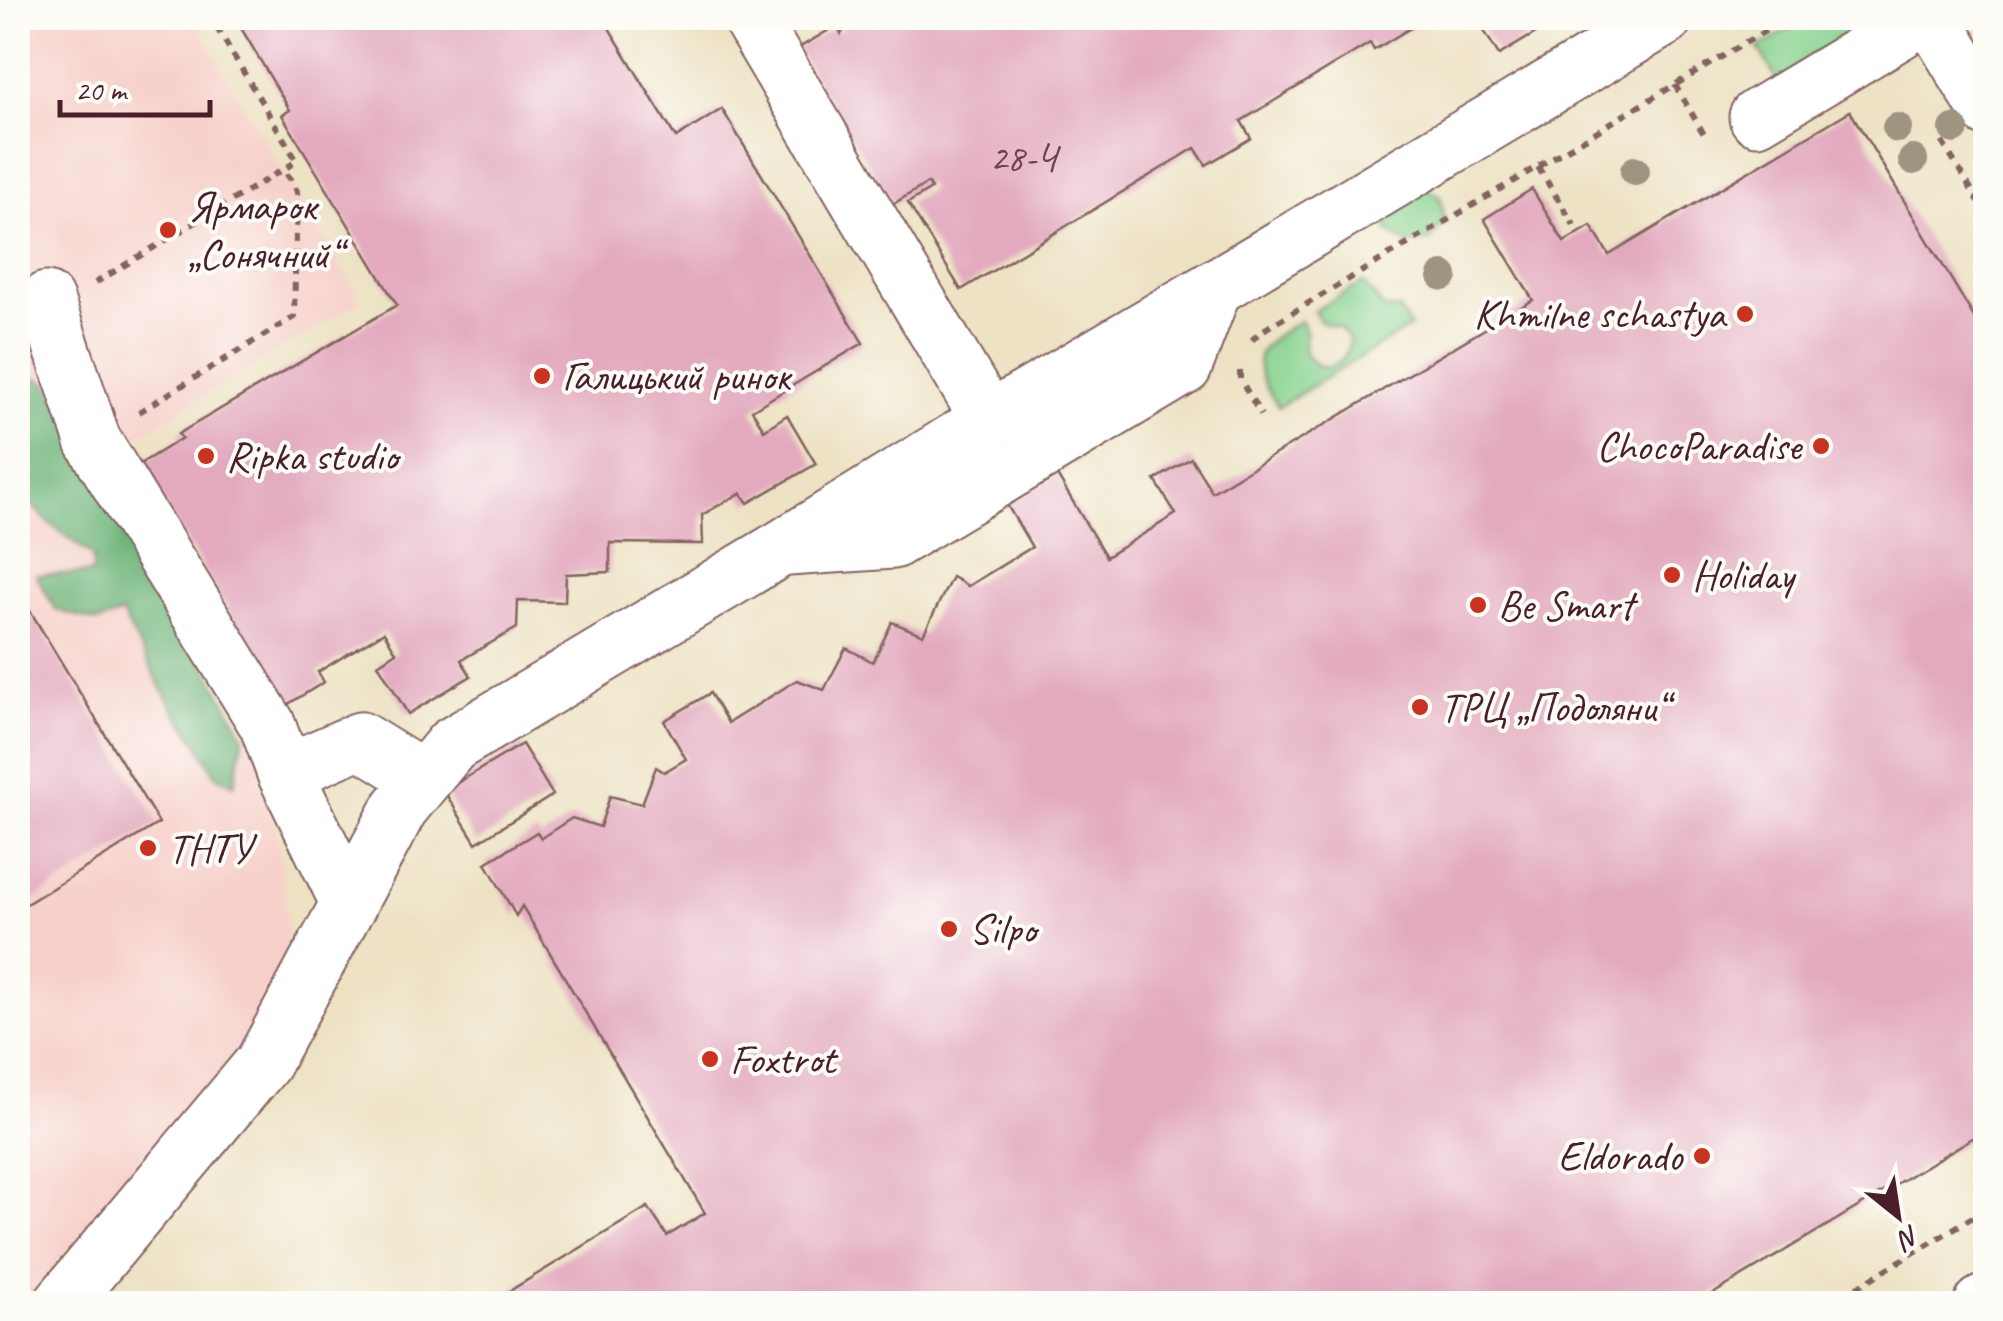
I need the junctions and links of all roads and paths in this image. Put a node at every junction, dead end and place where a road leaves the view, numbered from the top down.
1 (212, 18) edge
2 (750, 18) edge
3 (1665, 18) edge
4 (1787, 18) edge
5 (1941, 22) edge
6 (1675, 86) junction
7 (1986, 108) edge
8 (1757, 118) dead end
9 (1711, 146) dead end
10 (1538, 167) junction
11 (284, 169) junction
12 (1574, 225) dead end
13 (1214, 288) junction
14 (70, 291) joint
15 (1249, 342) dead end
16 (1239, 366) dead end
17 (1261, 415) dead end
18 (989, 420) junction
19 (93, 440) junction
20 (780, 548) junction
21 (285, 773) junction
22 (424, 780) junction
23 (349, 904) junction
24 (1986, 1208) edge
25 (61, 1304) edge
26 (1829, 1304) edge

1 - 11 path
2 - 18 lane
3 - 13 lane
4 - 6 path
5 - 7 lane
5 - 8 lane
6 - 9 path
6 - 10 path
10 - 12 path
10 - 15 path
11 - 14 path
11 - 19 path
13 - 18 lane
13 - 20 lane
14 - 19 lane
16 - 17 path
18 - 20 lane
19 - 21 lane
20 - 22 lane
21 - 22 lane
21 - 23 lane
22 - 23 lane
23 - 25 lane
24 - 26 path

